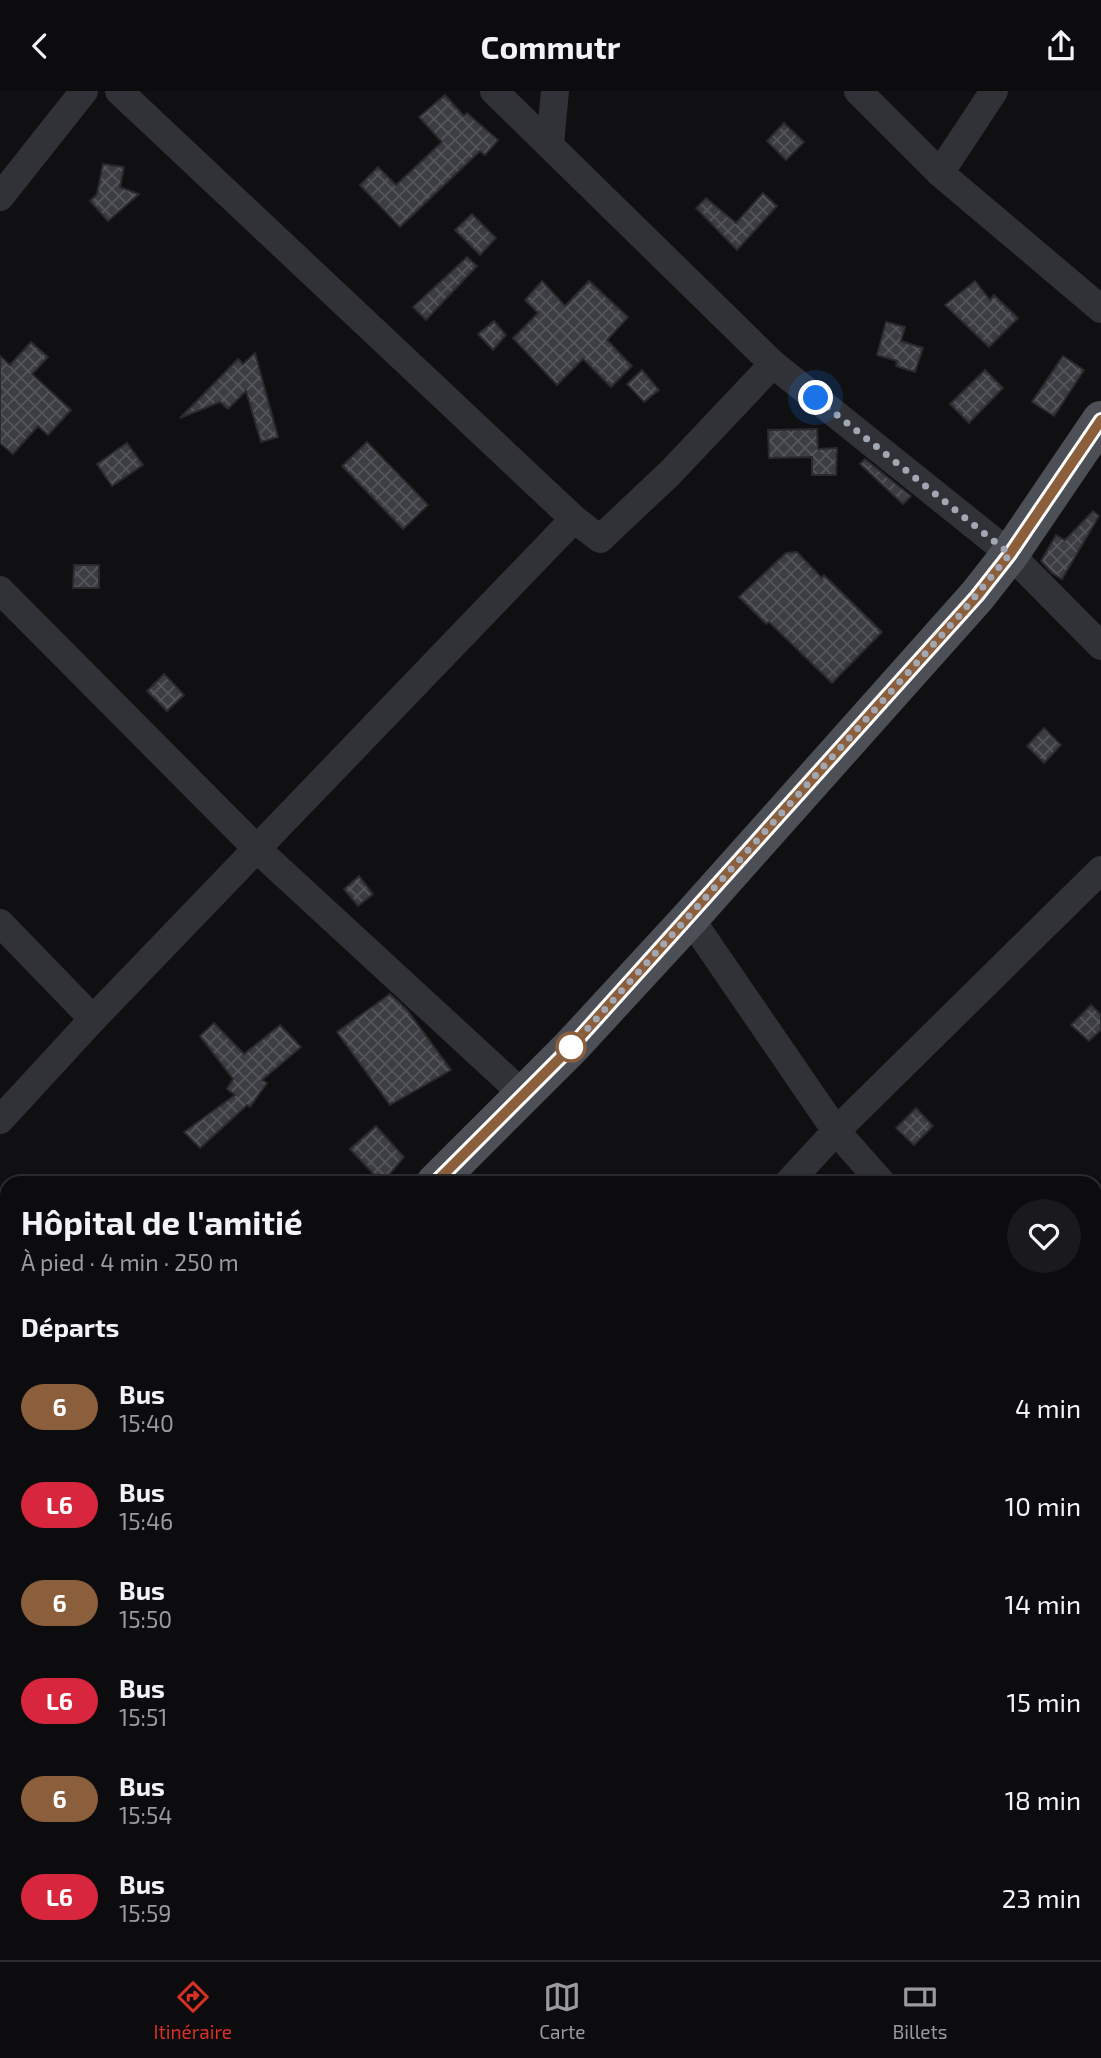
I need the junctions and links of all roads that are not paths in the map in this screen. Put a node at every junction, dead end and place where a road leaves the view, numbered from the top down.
1 (84, 91) edge
2 (119, 91) edge
3 (494, 91) edge
4 (555, 91) edge
5 (858, 91) edge
6 (994, 91) edge
7 (550, 144) junction
8 (940, 173) junction
9 (0, 197) edge
10 (1101, 309) edge
11 (773, 363) junction
12 (1101, 420) edge
13 (574, 519) junction
14 (1010, 554) junction
15 (0, 590) edge
16 (1101, 646) edge
17 (257, 849) junction
18 (1101, 870) edge
19 (690, 918) junction
20 (0, 923) edge
21 (93, 1019) junction
22 (524, 1095) junction
23 (0, 1120) edge
24 (836, 1131) junction
25 (442, 1176) edge
26 (794, 1176) edge
27 (876, 1176) edge

1 - 9 street
2 - 13 street
3 - 7 street
4 - 7 street
5 - 8 street
6 - 8 street
7 - 11 street
8 - 10 street
11 - 13 street
11 - 14 street
12 - 14 main road
13 - 17 street
14 - 16 street
14 - 19 main road
15 - 17 street
17 - 21 street
17 - 22 street
18 - 24 street
19 - 22 main road
19 - 24 street
20 - 21 street
21 - 23 street
22 - 25 main road
24 - 26 street
24 - 27 street

